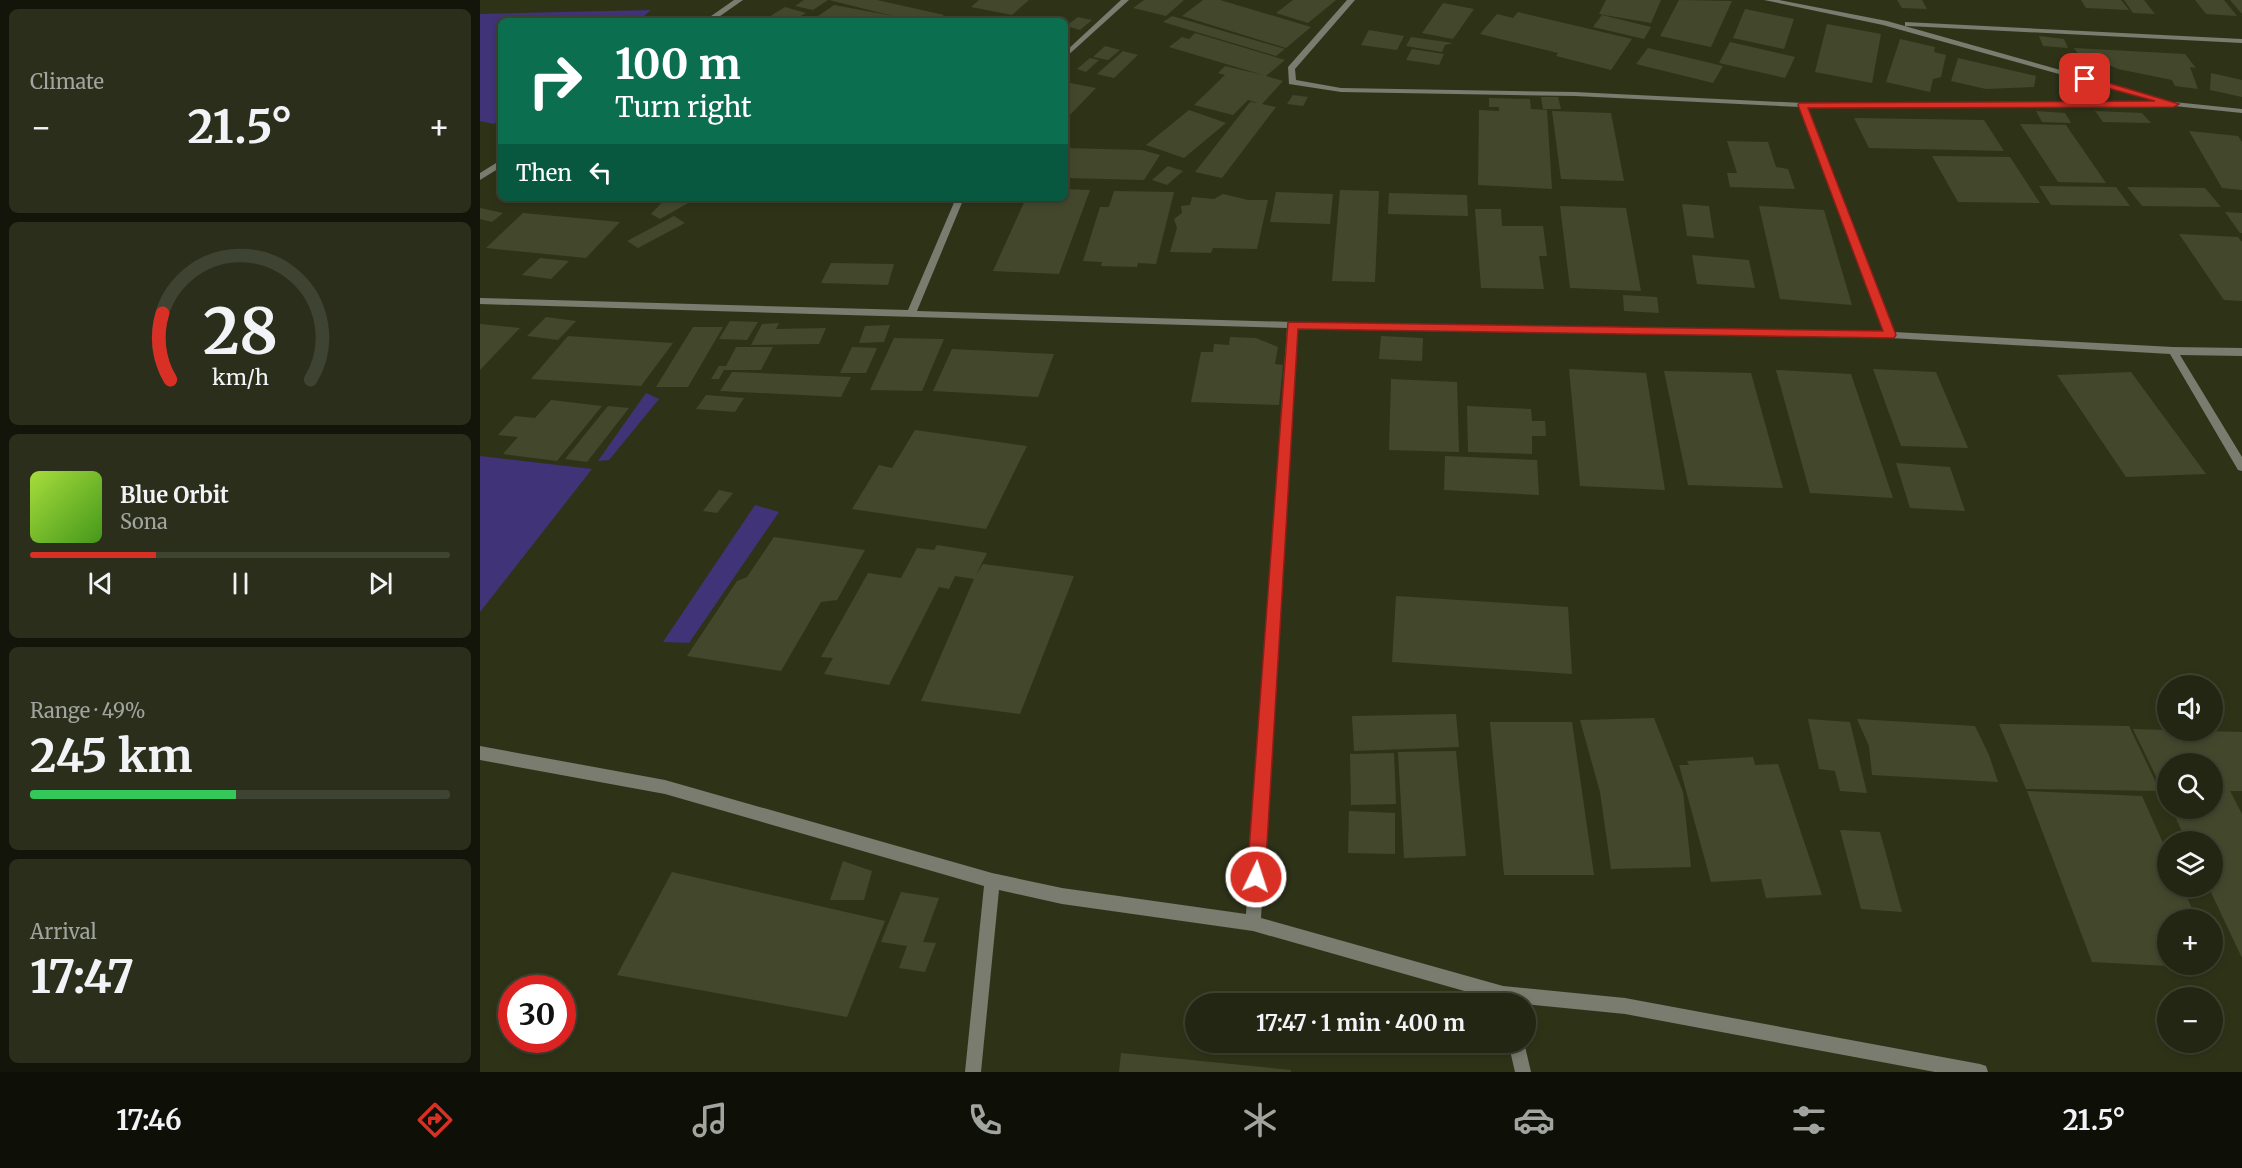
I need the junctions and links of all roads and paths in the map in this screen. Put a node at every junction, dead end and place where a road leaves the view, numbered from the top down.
1 (739, 0) edge
2 (1125, 0) edge
3 (1351, 0) edge
4 (1768, 0) edge
5 (712, 18) edge
6 (1884, 23) junction
7 (2242, 41) edge
8 (1068, 53) edge
9 (2174, 104) junction
10 (1803, 105) junction
11 (2242, 111) edge
12 (498, 165) edge
13 (480, 177) edge
14 (959, 201) edge
15 (480, 302) edge
16 (911, 314) junction
17 (1292, 325) junction
18 (1890, 335) junction
19 (2173, 351) junction
20 (2242, 352) edge
21 (2242, 467) edge
22 (480, 753) edge
23 (992, 880) junction
24 (1253, 924) junction
25 (1484, 993) edge
26 (1536, 1001) edge
27 (1519, 1053) edge
28 (973, 1072) edge
29 (1523, 1072) edge
30 (1980, 1072) edge

1 - 5 street
2 - 8 street
3 - 10 street
4 - 6 street
6 - 7 street
6 - 9 street
9 - 10 street
9 - 11 street
10 - 18 street
12 - 13 street
14 - 16 street
15 - 16 street
16 - 17 street
17 - 18 street
17 - 24 street
18 - 19 street
19 - 20 street
19 - 21 street
22 - 23 street
23 - 24 street
23 - 28 street
24 - 25 street
26 - 30 street
27 - 29 street

